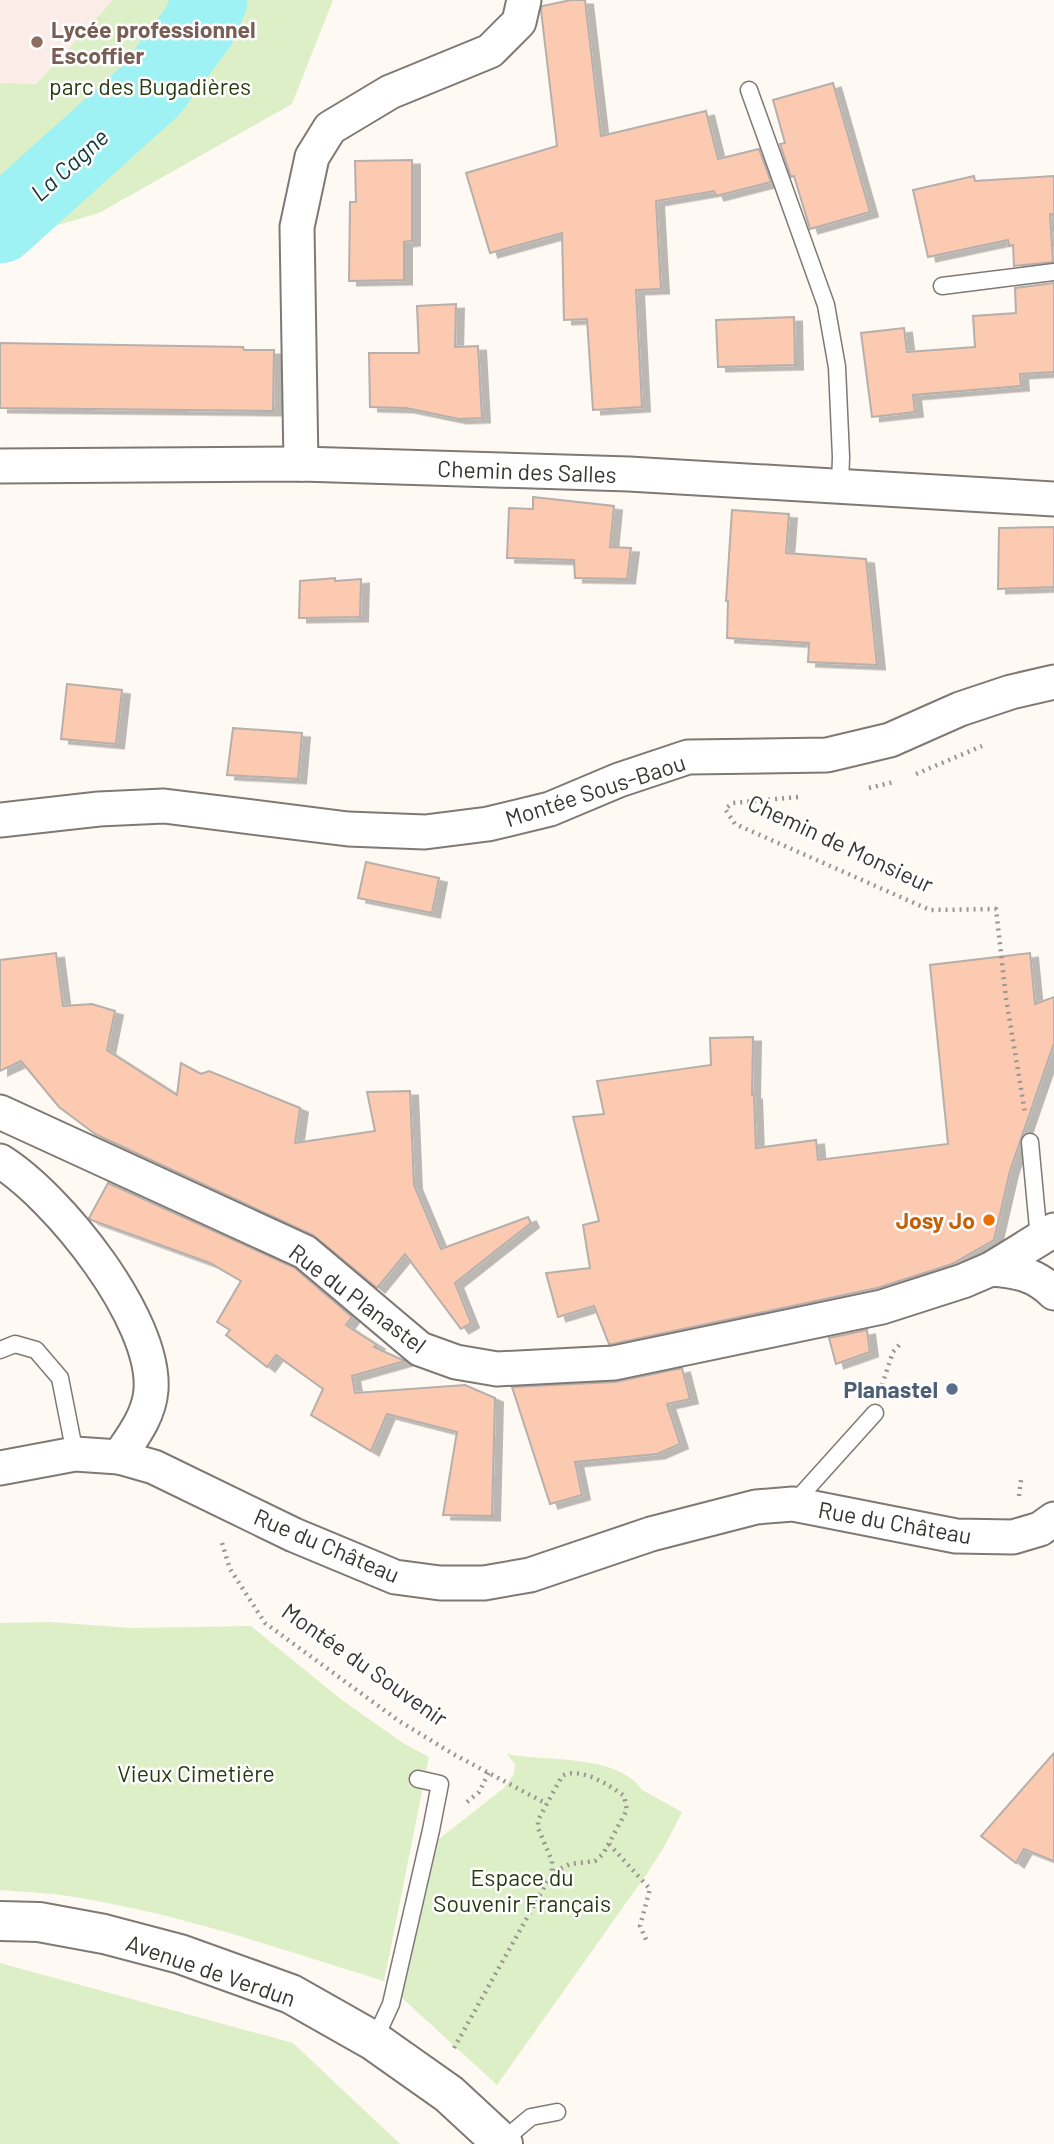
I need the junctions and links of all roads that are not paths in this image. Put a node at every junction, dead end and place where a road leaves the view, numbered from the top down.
1 (524, 0) edge
2 (749, 90) dead end
3 (1054, 272) edge
4 (942, 286) dead end
5 (302, 464) junction
6 (0, 466) edge
7 (840, 486) junction
8 (1054, 499) edge
9 (1054, 682) edge
10 (0, 820) edge
11 (0, 1112) edge
12 (1030, 1142) road end
13 (0, 1161) edge
14 (1046, 1235) edge
15 (991, 1269) junction
16 (1054, 1293) edge
17 (0, 1350) edge
18 (875, 1413) dead end
19 (75, 1454) junction
20 (119, 1457) junction
21 (0, 1468) edge
22 (793, 1504) junction
23 (1054, 1519) edge
24 (418, 1779) dead end
25 (0, 1921) edge
26 (374, 2041) junction
27 (557, 2112) dead end
28 (502, 2143) edge

1 - 5 street
2 - 7 lane
3 - 4 lane
5 - 6 street, Chemin des Salles
5 - 7 street, Chemin des Salles
7 - 8 street, Chemin des Salles
9 - 10 street, Montée Sous-Baou
11 - 15 street, Rue du Planastel
12 - 14 lane
13 - 20 street
14 - 15 street, Rue du Planastel
15 - 16 street
17 - 19 lane
18 - 22 lane
19 - 20 street, Rue du Château
19 - 21 street, Rue du Château
20 - 22 street, Rue du Château
22 - 23 street, Rue du Château
24 - 26 lane
25 - 26 main road, Avenue de Verdun
26 - 28 main road, Avenue de Verdun
27 - 28 lane

